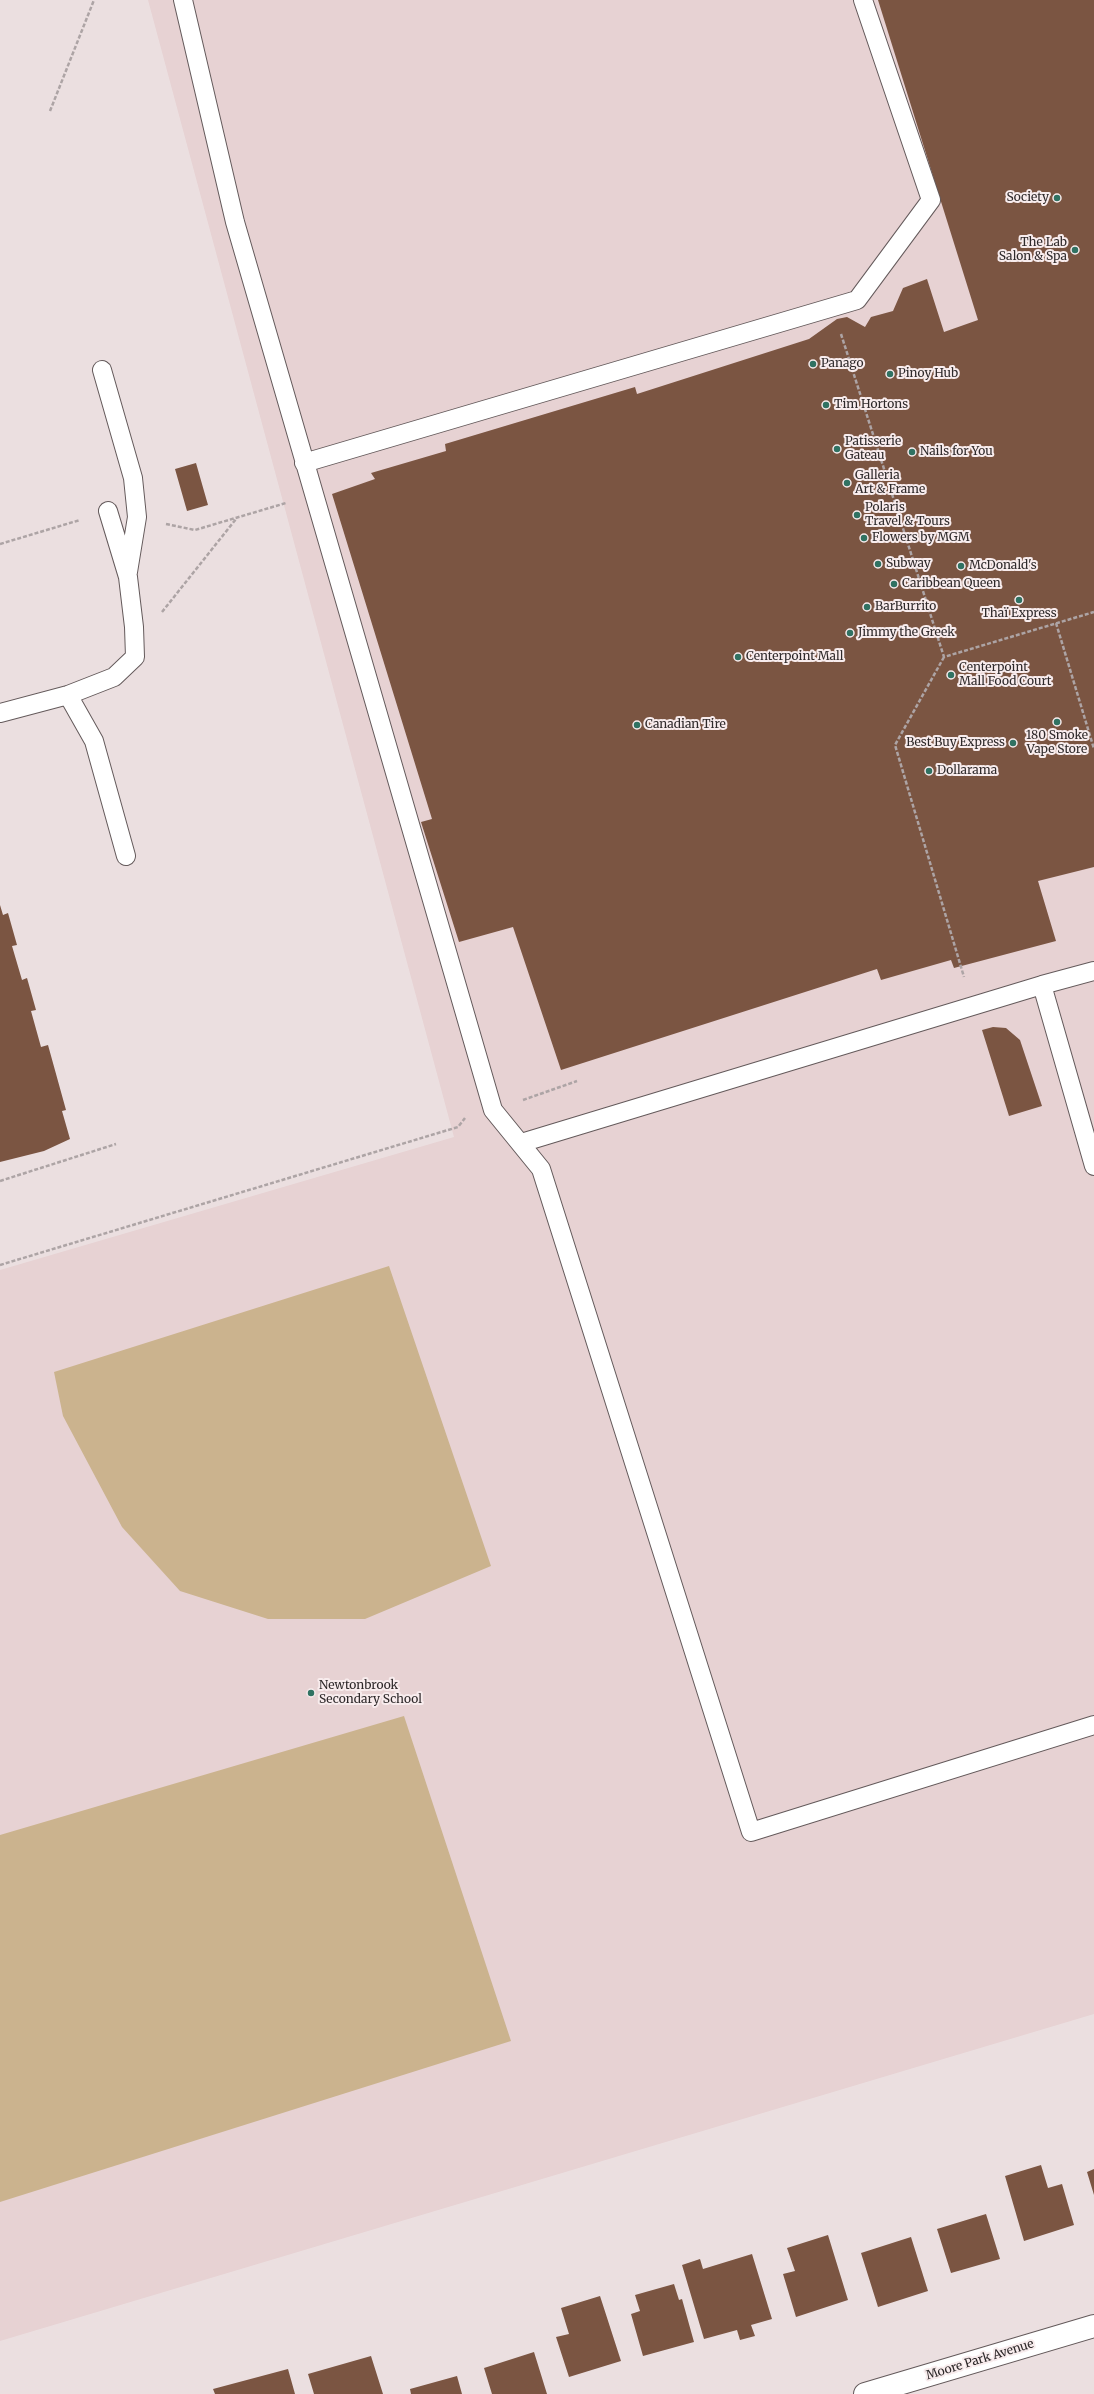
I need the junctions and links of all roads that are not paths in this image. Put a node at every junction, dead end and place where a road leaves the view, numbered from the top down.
1 (183, 0) edge
2 (863, 0) edge
3 (102, 370) dead end
4 (304, 463) junction
5 (108, 511) dead end
6 (128, 577) junction
7 (68, 695) junction
8 (0, 713) edge
9 (126, 856) dead end
10 (1094, 971) edge
11 (1042, 985) junction
12 (521, 1143) junction
13 (1094, 1166) edge
14 (1094, 1725) edge
15 (1094, 2326) edge
16 (865, 2394) edge

1 - 4 lane
2 - 4 lane
3 - 6 lane
4 - 12 lane
5 - 6 lane
6 - 7 lane
7 - 8 lane
7 - 9 lane
10 - 11 lane
11 - 12 lane
11 - 13 lane
12 - 14 lane
15 - 16 street, Moore Park Avenue

